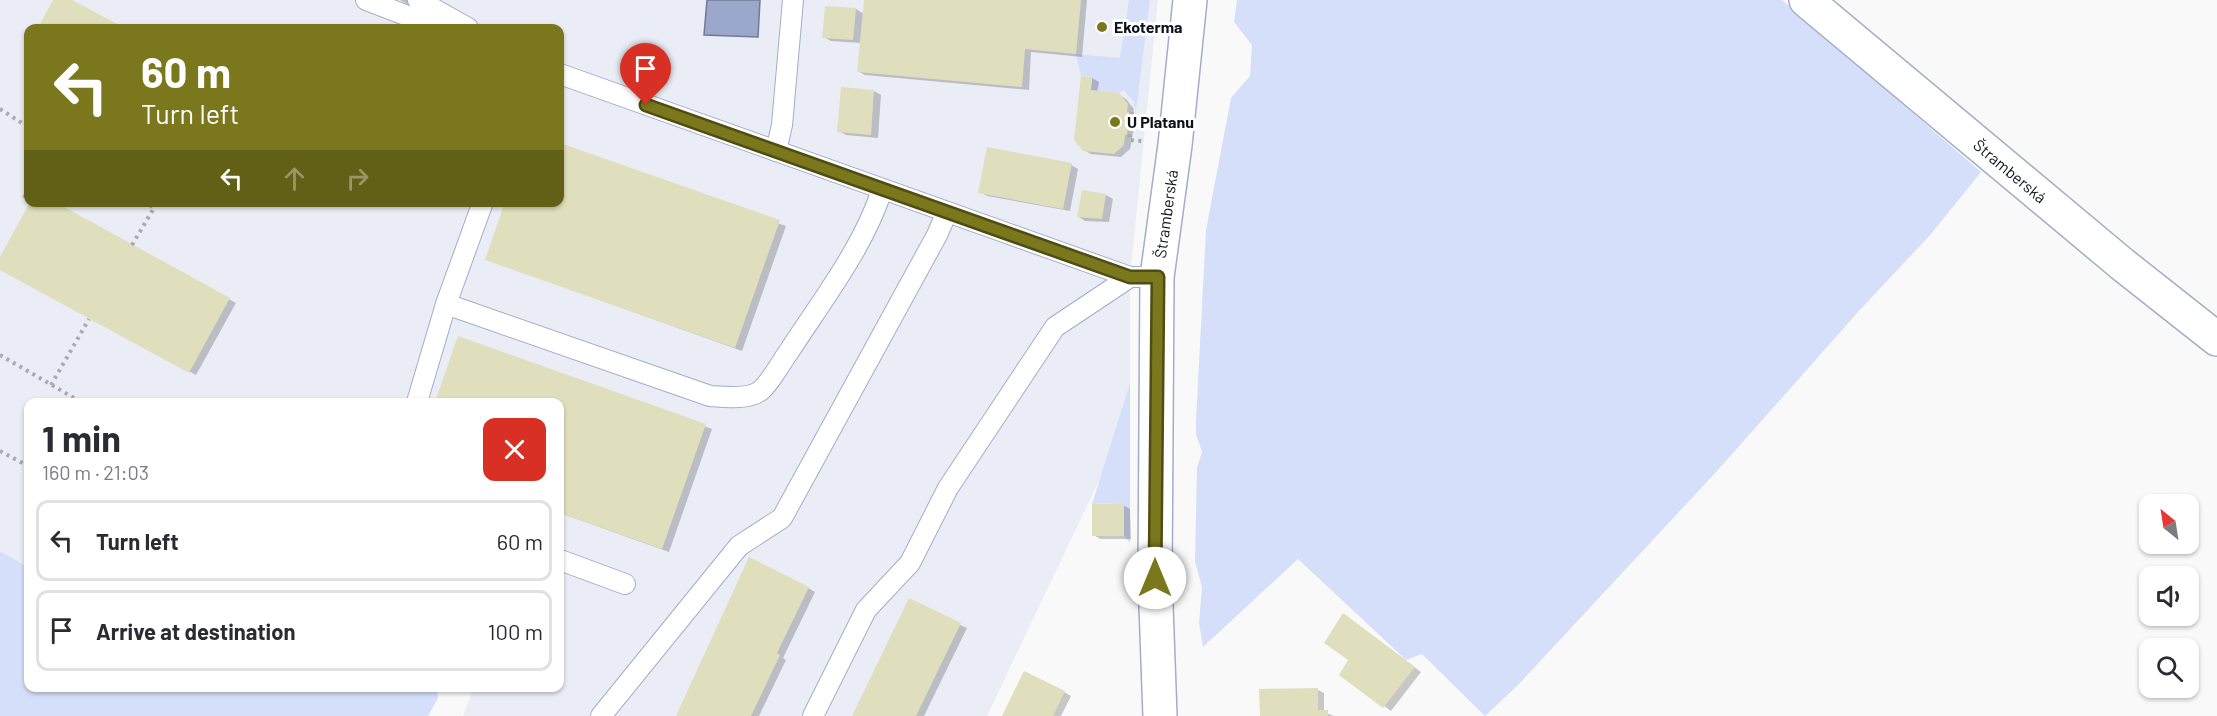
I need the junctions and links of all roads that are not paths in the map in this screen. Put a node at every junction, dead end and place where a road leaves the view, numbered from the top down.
1 (366, 0) edge
2 (418, 0) edge
3 (793, 0) edge
4 (1190, 0) edge
5 (1806, 0) edge
6 (429, 24) edge
7 (461, 24) edge
8 (564, 75) edge
9 (776, 151) junction
10 (882, 190) junction
11 (481, 207) edge
12 (947, 212) junction
13 (1144, 277) junction
14 (446, 304) junction
15 (2217, 339) edge
16 (418, 398) edge
17 (564, 561) edge
18 (625, 584) dead end
19 (601, 716) edge
20 (813, 716) edge
21 (1160, 716) edge

1 - 6 lane
2 - 7 lane
3 - 9 lane
4 - 13 street, Štramberská
5 - 15 street, Štramberská
8 - 9 lane
9 - 10 lane
10 - 12 lane
10 - 14 lane
11 - 14 lane
12 - 13 lane
12 - 19 lane
13 - 20 lane
13 - 21 street, Štramberská
14 - 16 lane
17 - 18 lane

